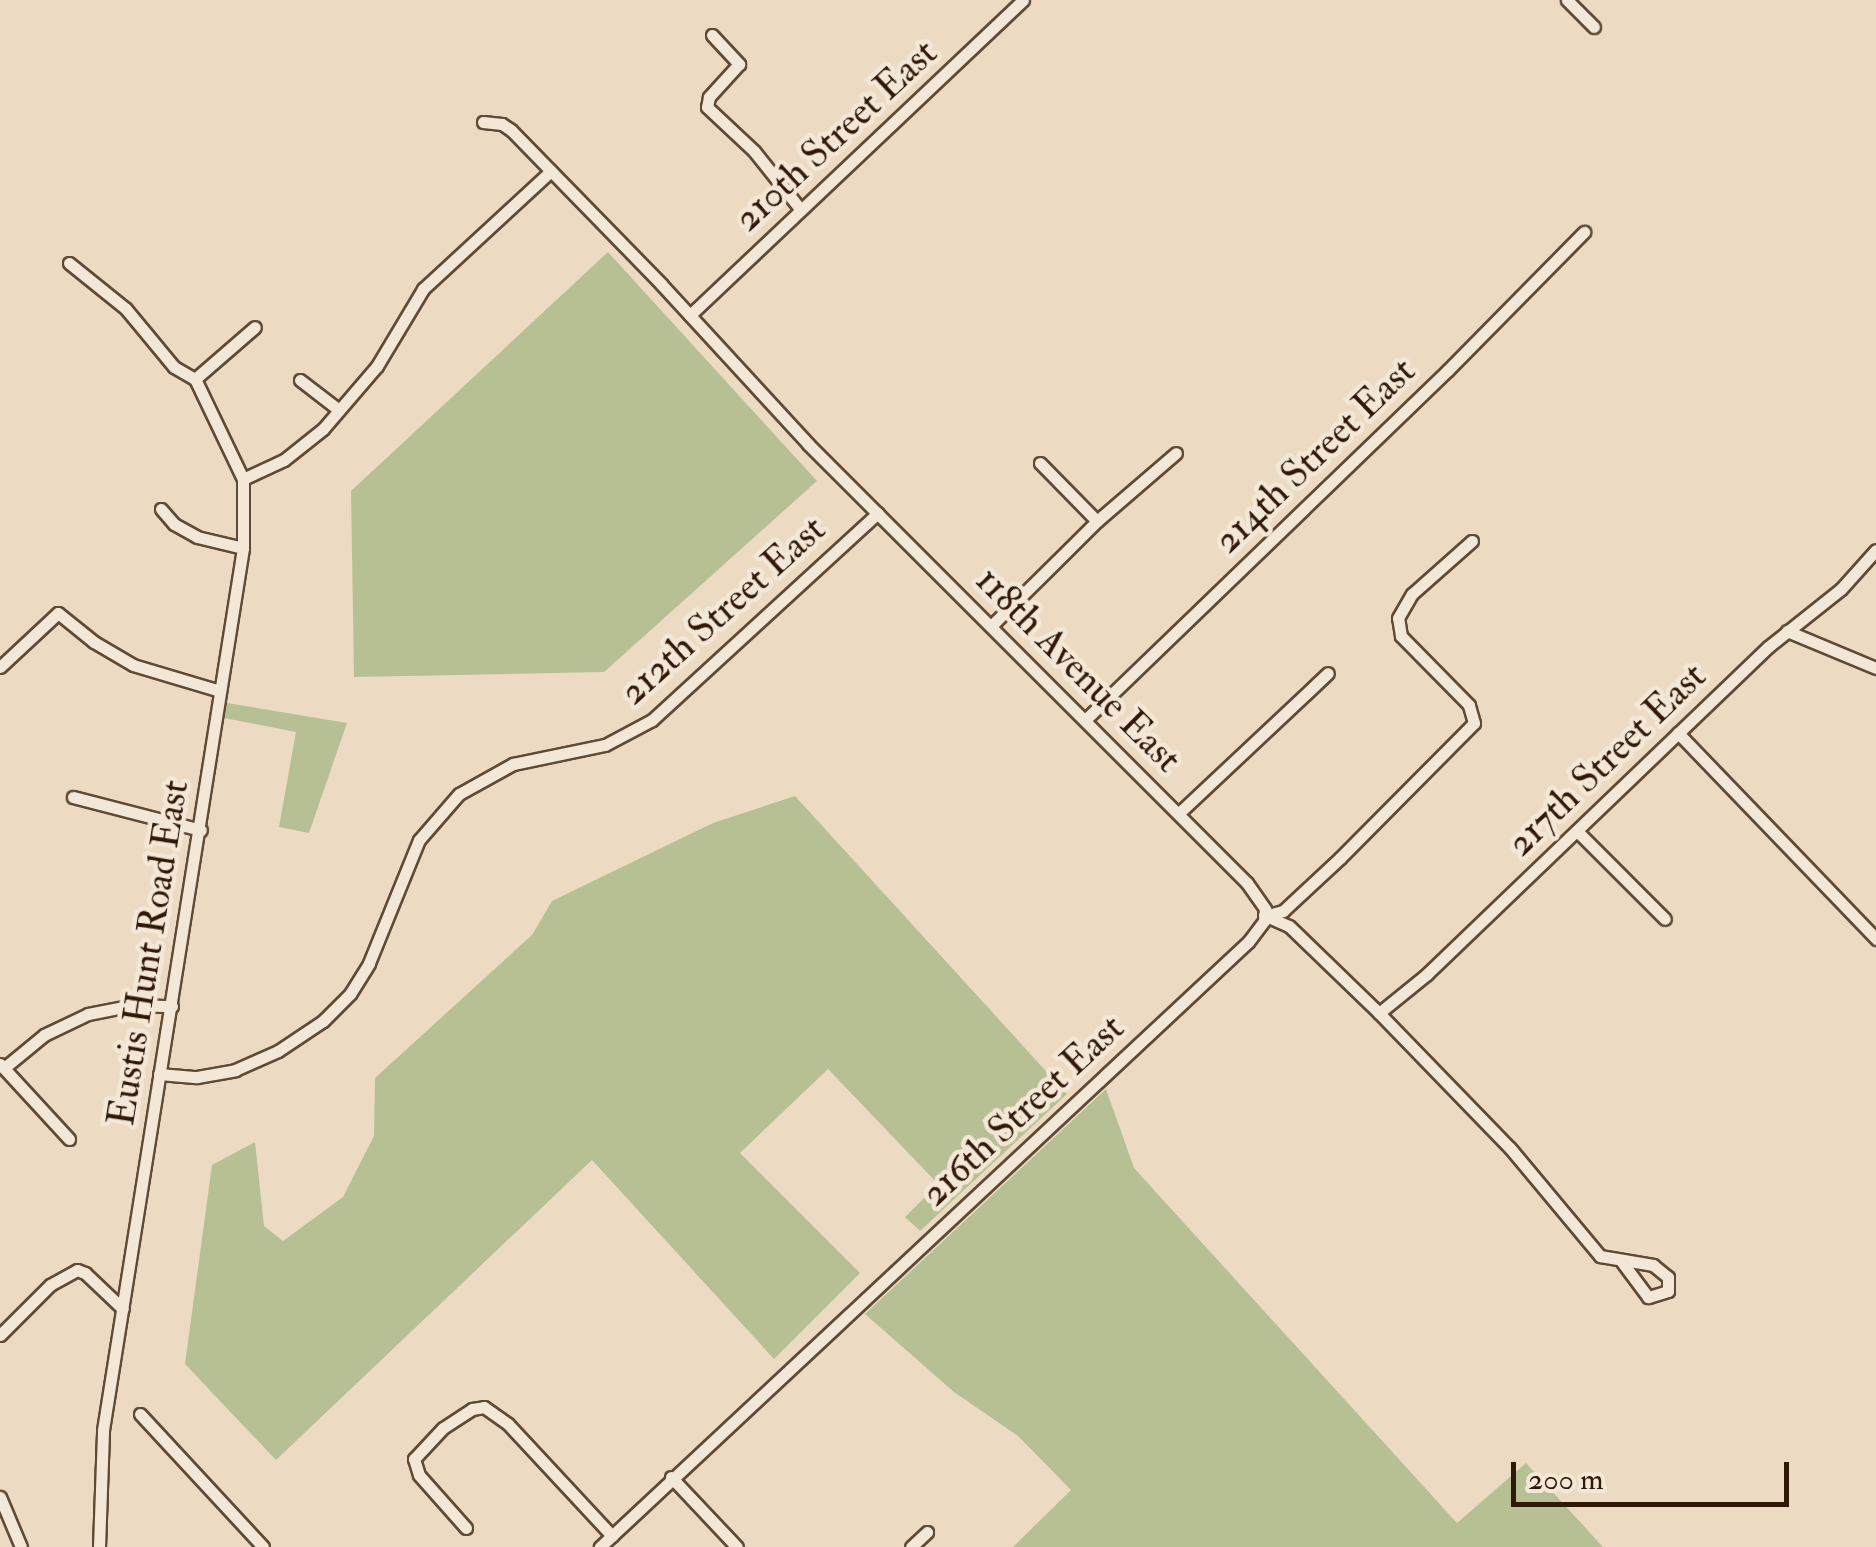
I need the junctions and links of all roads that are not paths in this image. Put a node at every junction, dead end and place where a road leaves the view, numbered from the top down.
1 (1023, 0) edge
2 (1567, 0) edge
3 (1594, 27) dead end
4 (712, 34) dead end
5 (483, 122) dead end
6 (551, 172) junction
7 (801, 210) junction
8 (1584, 232) dead end
9 (69, 263) dead end
10 (690, 316) junction
11 (255, 327) dead end
12 (195, 380) junction
13 (300, 380) dead end
14 (339, 410) junction
15 (1176, 453) dead end
16 (1040, 463) dead end
17 (243, 478) junction
18 (161, 509) dead end
19 (878, 513) junction
20 (1097, 521) junction
21 (1472, 541) dead end
22 (243, 548) junction
23 (1876, 550) edge
24 (991, 626) junction
25 (1787, 631) junction
26 (0, 667) edge
27 (1876, 668) edge
28 (1328, 673) dead end
29 (220, 691) junction
30 (1084, 720) junction
31 (1678, 733) junction
32 (73, 797) dead end
33 (1179, 812) junction
34 (201, 830) junction
35 (1577, 831) junction
36 (1264, 915) junction
37 (1665, 919) dead end
38 (1876, 939) edge
39 (172, 1006) junction
40 (1379, 1013) junction
41 (2, 1066) edge
42 (160, 1074) junction
43 (69, 1139) dead end
44 (1622, 1262) dead end
45 (124, 1308) junction
46 (0, 1335) edge
47 (140, 1414) dead end
48 (671, 1478) junction
49 (0, 1497) edge
50 (466, 1528) dead end
51 (927, 1532) dead end
52 (612, 1536) junction
53 (21, 1547) edge
54 (99, 1547) edge
55 (263, 1547) edge
56 (600, 1547) edge
57 (736, 1547) edge
58 (911, 1547) edge

1 - 7 street, 210th Street East
2 - 3 street
4 - 7 street
5 - 6 street, 118th Avenue East
6 - 10 street, 118th Avenue East
6 - 14 street
7 - 10 street, 210th Street East
8 - 30 street, 214th Street East
9 - 12 street, Eustis Hunt Road East
10 - 19 street, 118th Avenue East
11 - 12 street
12 - 17 street, Eustis Hunt Road East
13 - 14 street
14 - 17 street
15 - 20 street
16 - 20 street
17 - 22 street, Eustis Hunt Road East
18 - 22 street
19 - 24 street, 118th Avenue East
19 - 42 street, 212th Street East
20 - 24 street
21 - 36 street, 216th Street East
22 - 29 street, Eustis Hunt Road East
23 - 25 street, 217th Street East
24 - 30 street, 118th Avenue East
25 - 27 street
25 - 31 street, 217th Street East
26 - 29 street
28 - 33 street
29 - 34 street, Eustis Hunt Road East
30 - 33 street, 118th Avenue East
31 - 35 street, 217th Street East
31 - 38 street
32 - 34 street
33 - 36 street, 118th Avenue East
34 - 39 street, Eustis Hunt Road East
35 - 37 street
35 - 40 street, 217th Street East
36 - 40 street, 118th Avenue East
36 - 48 street, 216th Street East
39 - 41 street
39 - 42 street, Eustis Hunt Road East
40 - 44 street, 118th Avenue East
41 - 43 street
42 - 45 street, Eustis Hunt Road East
45 - 46 street
45 - 54 street, Eustis Hunt Road East
47 - 55 street
48 - 52 street, 216th Street East
48 - 57 street
49 - 53 street
50 - 52 street
51 - 58 street
52 - 56 street, 216th Street East

